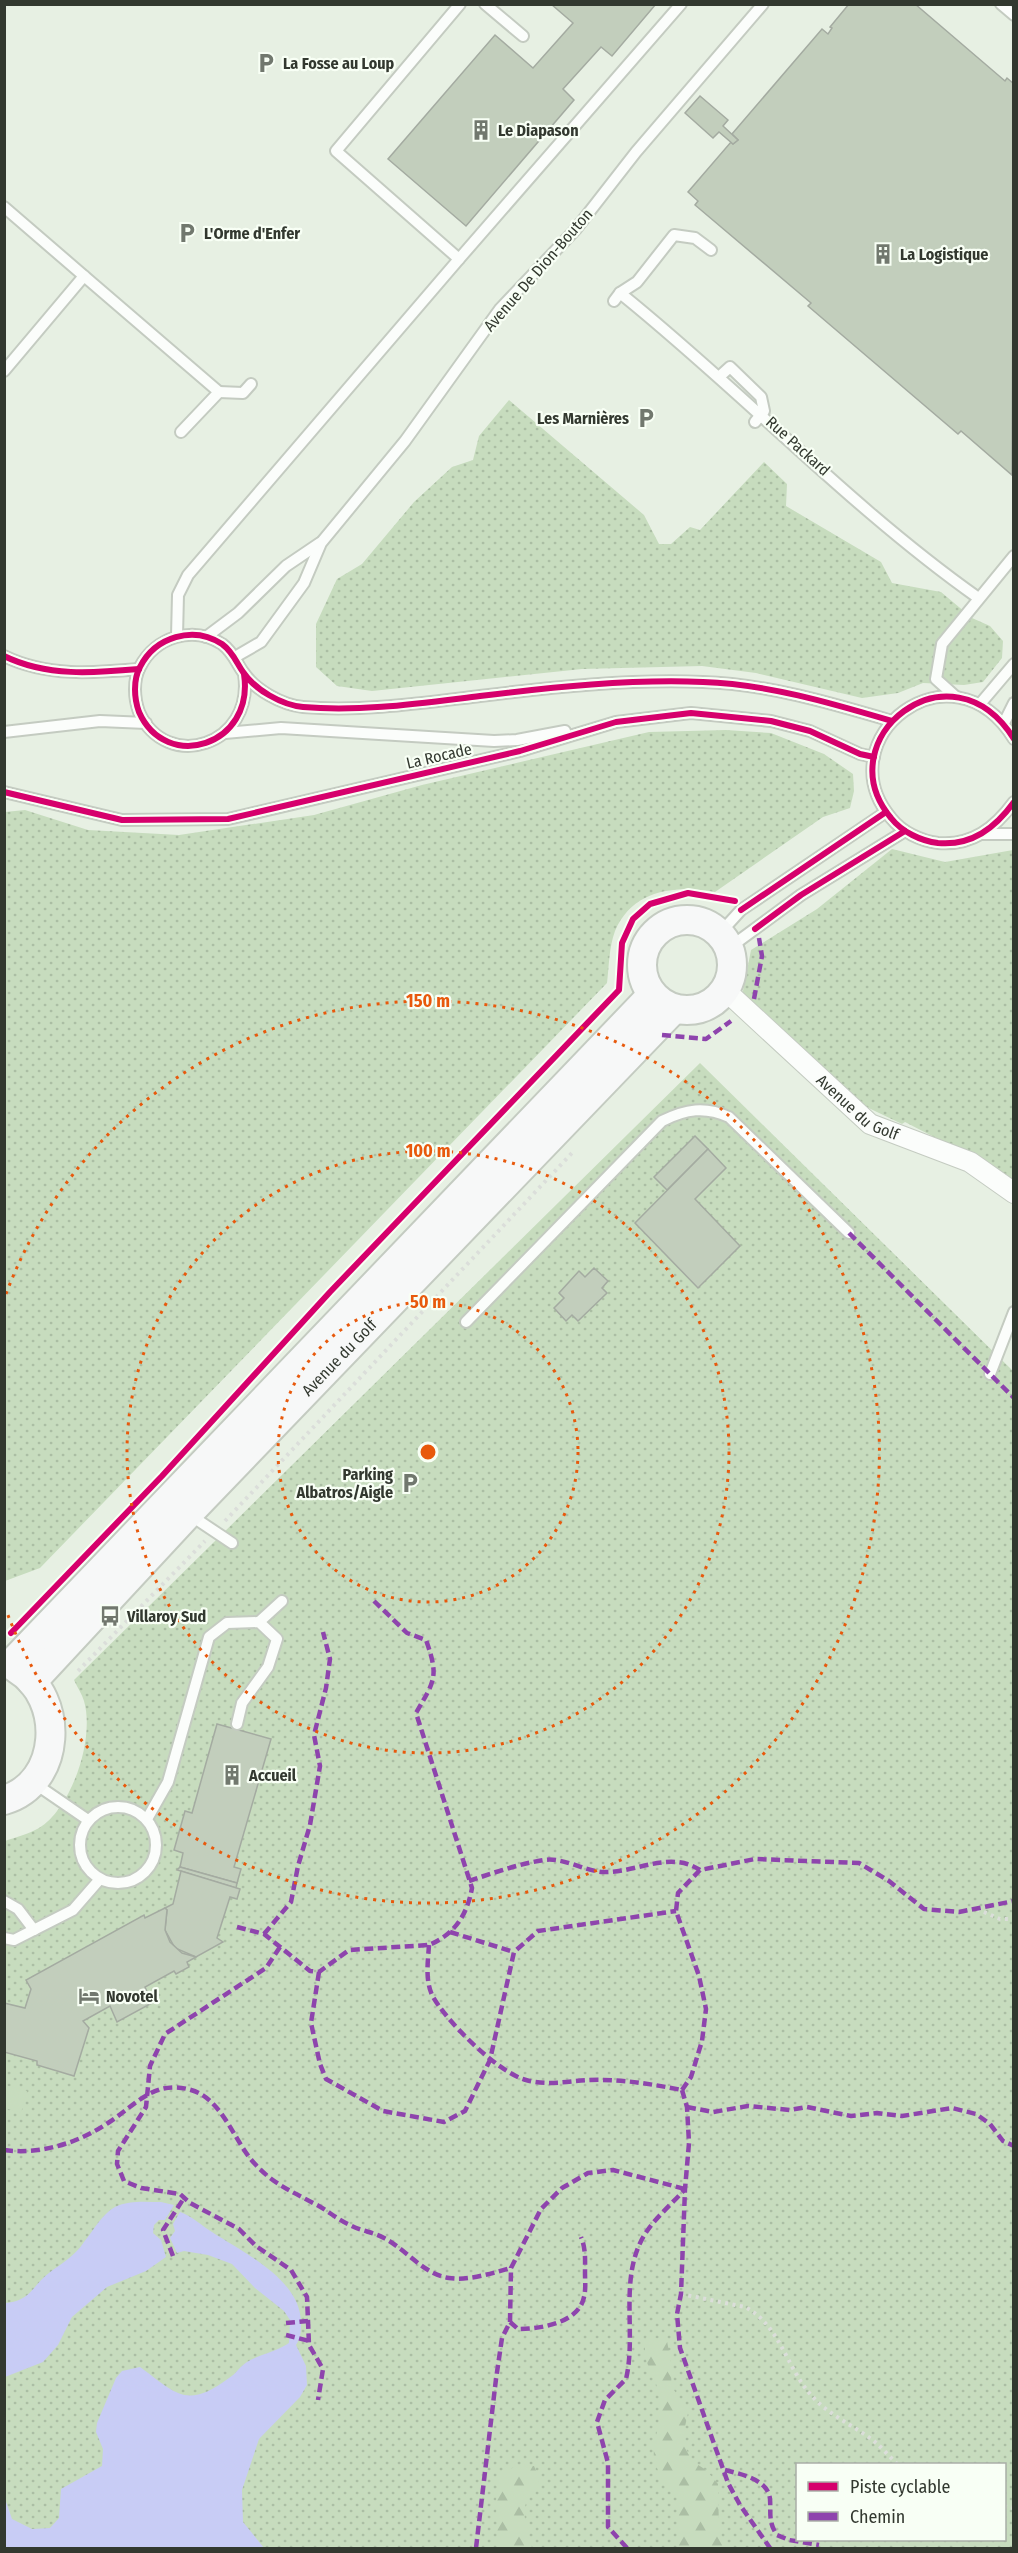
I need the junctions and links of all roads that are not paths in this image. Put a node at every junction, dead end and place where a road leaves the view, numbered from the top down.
1 (460, 4) edge
2 (484, 4) edge
3 (681, 4) edge
4 (763, 4) edge
5 (1001, 4) edge
6 (1014, 15) edge
7 (523, 36) dead end
8 (4, 207) edge
9 (711, 250) dead end
10 (459, 259) junction
11 (84, 276) junction
12 (4, 371) edge
13 (719, 377) junction
14 (251, 384) dead end
15 (219, 392) junction
16 (758, 418) junction
17 (181, 432) dead end
18 (321, 543) junction
19 (1014, 556) edge
20 (977, 597) junction
21 (177, 636) junction
22 (206, 636) junction
23 (4, 656) edge
24 (236, 657) junction
25 (1014, 664) edge
26 (139, 669) junction
27 (244, 674) junction
28 (956, 697) junction
29 (1014, 703) edge
30 (980, 704) junction
31 (892, 721) junction
32 (616, 722) junction
33 (146, 723) junction
34 (1004, 723) junction
35 (4, 732) edge
36 (225, 733) junction
37 (1014, 739) edge
38 (874, 757) junction
39 (4, 792) edge
40 (1014, 802) edge
41 (886, 812) junction
42 (905, 831) junction
43 (983, 834) junction
44 (1014, 834) edge
45 (724, 940) junction
46 (725, 990) junction
47 (663, 1002) junction
48 (1014, 1193) edge
49 (849, 1233) dead end
50 (1014, 1312) edge
51 (466, 1322) dead end
52 (990, 1374) dead end
53 (188, 1514) junction
54 (232, 1543) dead end
55 (282, 1601) dead end
56 (259, 1622) junction
57 (7, 1664) edge
58 (32, 1682) junction
59 (237, 1724) dead end
60 (33, 1782) junction
61 (4, 1800) edge
62 (147, 1819) junction
63 (88, 1820) junction
64 (100, 1879) junction
65 (4, 1901) edge
66 (34, 1930) junction
67 (4, 1938) edge

1 - 10 lane
2 - 7 lane
3 - 10 lane
4 - 18 lane, Avenue De Dion-Bouton
5 - 6 lane
8 - 11 lane
9 - 13 lane, Rue Packard
10 - 21 lane
11 - 12 lane
11 - 15 lane
13 - 16 lane, Rue Packard
13 - 16 lane
14 - 15 lane
15 - 17 lane
16 - 20 lane, Rue Packard
18 - 22 lane, Avenue De Dion-Bouton
18 - 24 lane, Avenue De Dion-Bouton
19 - 20 lane
20 - 28 lane
21 - 22 lane
21 - 26 lane
22 - 24 lane
23 - 26 lane
24 - 27 lane
25 - 30 lane
26 - 33 lane
27 - 31 lane
27 - 36 lane
28 - 30 lane
28 - 31 lane
29 - 34 lane
30 - 34 lane
31 - 38 lane
32 - 36 lane, La Rocade
32 - 38 lane, La Rocade
32 - 39 lane, La Rocade
33 - 35 lane
33 - 36 lane
34 - 37 lane
38 - 41 lane
40 - 43 lane
41 - 42 lane
41 - 45 lane
42 - 43 lane
42 - 45 lane
43 - 44 lane
45 - 46 street
45 - 47 street
46 - 47 street
46 - 48 street, Avenue du Golf
47 - 53 street, Avenue du Golf
47 - 57 street, Avenue du Golf
49 - 51 lane
50 - 52 lane
53 - 54 lane
53 - 58 street, Avenue du Golf
55 - 56 lane
56 - 59 lane
56 - 62 lane
57 - 58 street, Avenue du Golf
58 - 60 street, Avenue du Golf
60 - 61 street
60 - 63 lane
62 - 63 lane
62 - 64 lane
63 - 64 lane
64 - 66 lane
65 - 66 lane
66 - 67 lane

